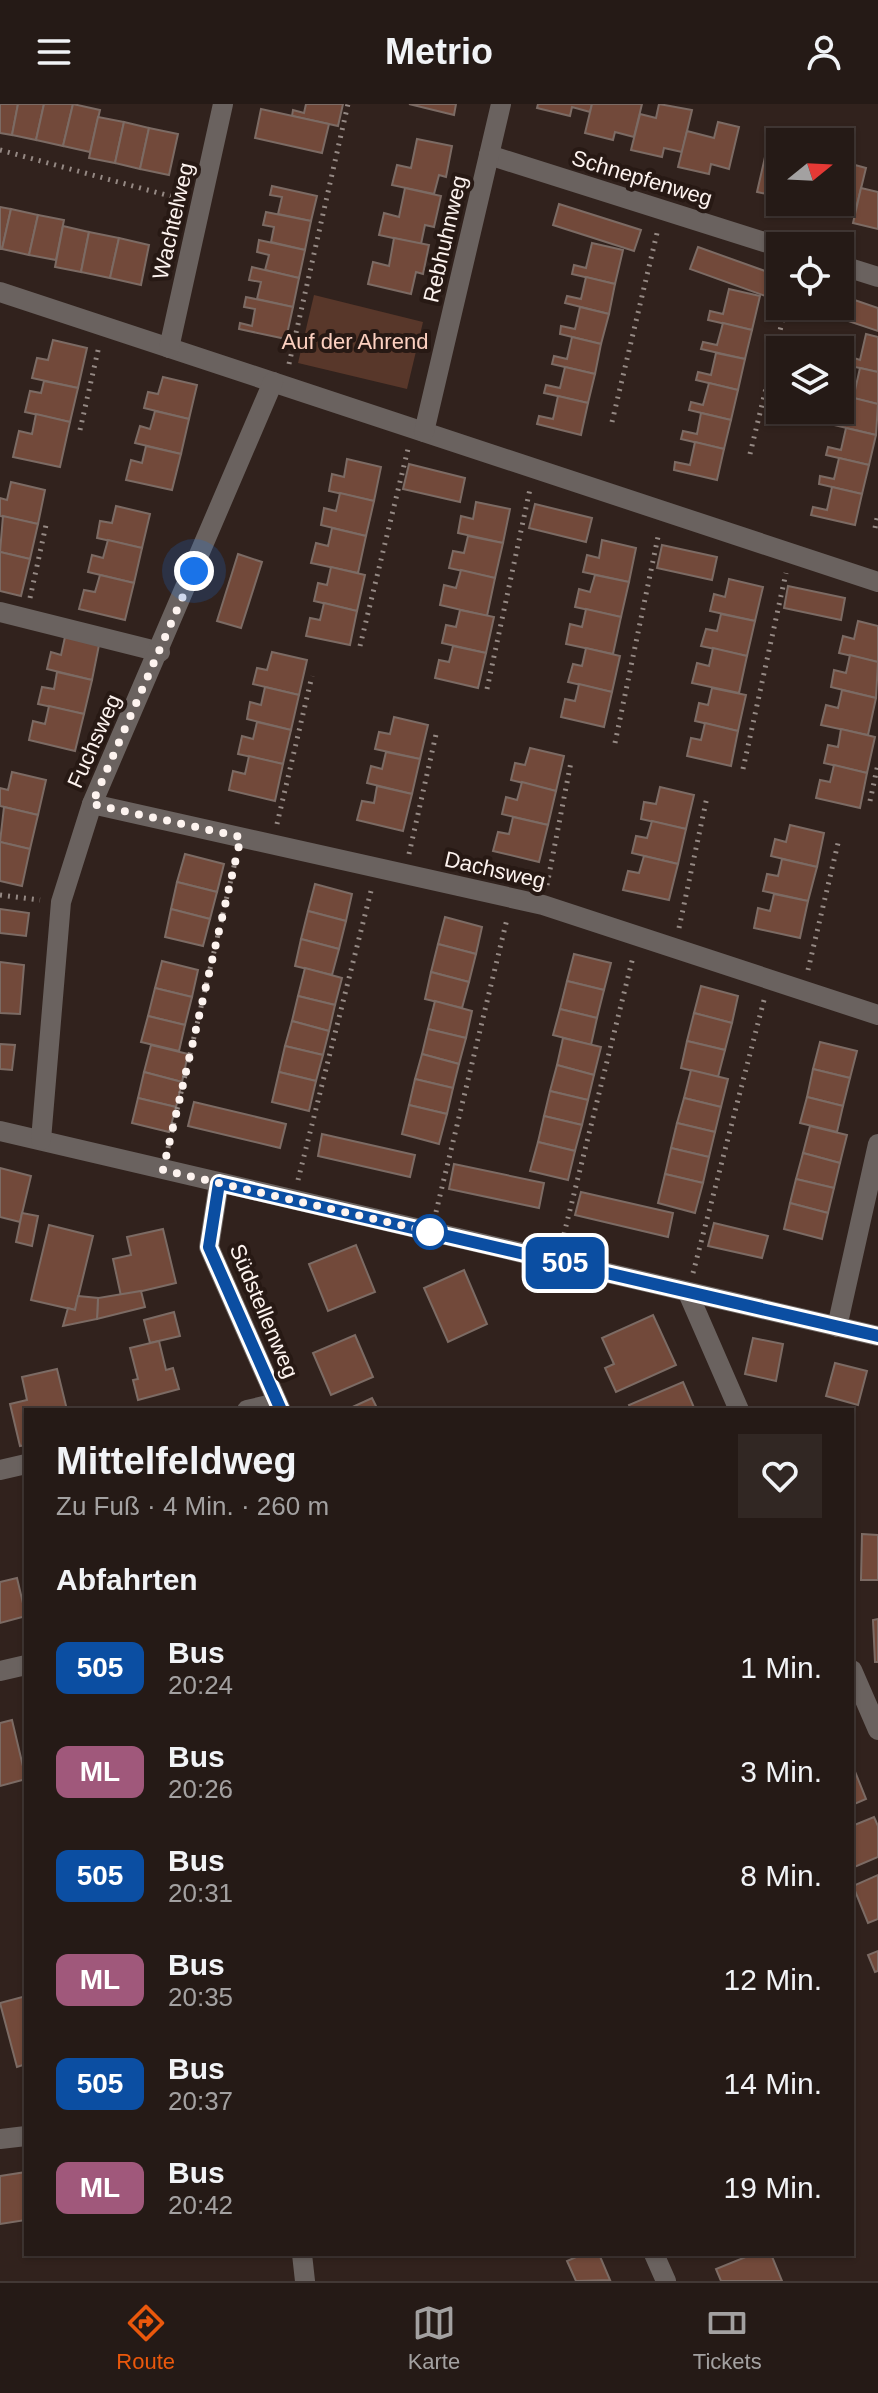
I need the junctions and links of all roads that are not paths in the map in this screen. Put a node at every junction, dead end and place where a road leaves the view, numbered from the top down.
1 (223, 104) edge
2 (501, 104) edge
3 (489, 155) junction
4 (766, 242) edge
5 (854, 269) edge
6 (878, 277) edge
7 (0, 292) edge
8 (169, 348) junction
9 (279, 384) junction
10 (418, 430) junction
11 (878, 582) edge
12 (0, 612) edge
13 (160, 652) junction
14 (92, 804) junction
15 (878, 1015) edge
16 (0, 1131) edge
17 (41, 1140) junction
18 (878, 1144) edge
19 (219, 1183) junction
20 (688, 1293) junction
21 (837, 1327) junction
22 (878, 1336) edge
23 (279, 1406) edge
24 (738, 1408) edge
25 (24, 1464) edge
26 (0, 1470) edge
27 (24, 1665) edge
28 (0, 1671) edge
29 (854, 1675) edge
30 (878, 1730) edge
31 (24, 2136) edge
32 (0, 2139) edge
33 (302, 2256) edge
34 (655, 2256) edge
35 (305, 2281) edge
36 (666, 2281) edge

1 - 8 street, Wachtelweg
2 - 3 street, Rebhuhnweg
3 - 4 street, Schnepfenweg
3 - 10 street, Rebhuhnweg
5 - 6 street
7 - 8 street
8 - 9 street
9 - 10 street
9 - 13 street, Fuchsweg
10 - 11 street
12 - 13 street
13 - 14 street, Fuchsweg
14 - 15 street, Dachsweg
14 - 17 street, Fuchsweg
16 - 17 street
17 - 19 street
18 - 21 street
19 - 20 street
19 - 23 street, Südstellenweg
20 - 21 street
20 - 24 street
21 - 22 street
25 - 26 street
27 - 28 street
29 - 30 street
31 - 32 street
33 - 35 street
34 - 36 street

